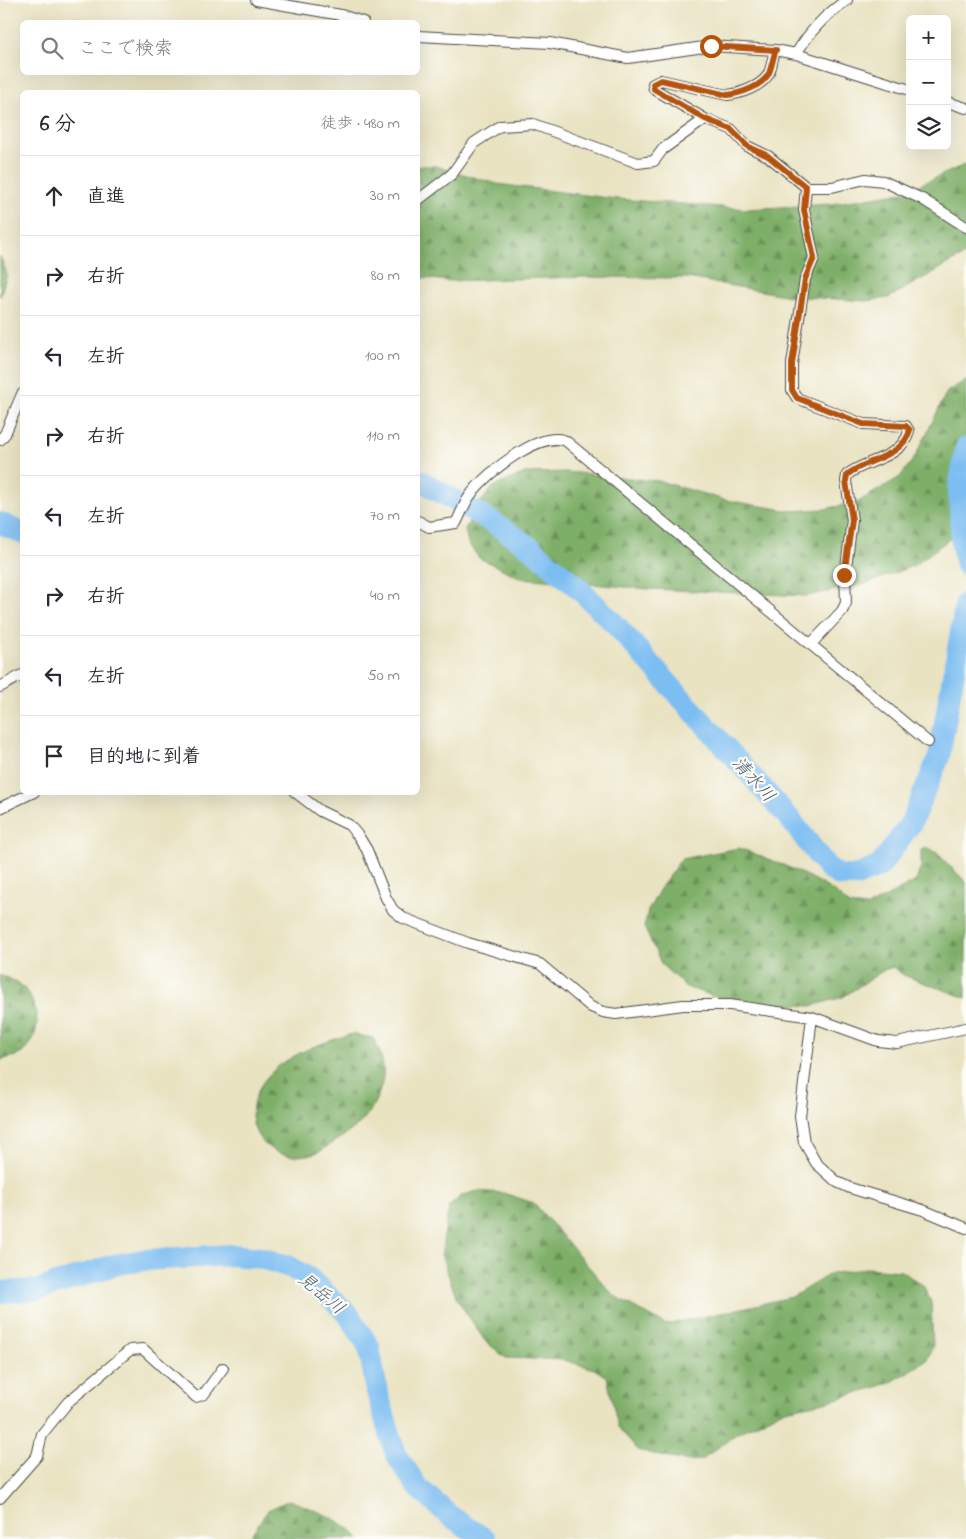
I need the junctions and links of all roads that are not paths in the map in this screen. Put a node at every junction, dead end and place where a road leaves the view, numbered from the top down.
1 (256, 0) edge
2 (847, 0) edge
3 (357, 20) edge
4 (420, 36) edge
5 (776, 50) junction
6 (796, 54) junction
7 (906, 89) edge
8 (951, 103) edge
9 (966, 108) edge
10 (705, 119) junction
11 (806, 187) junction
12 (420, 198) edge
13 (966, 227) edge
14 (20, 399) edge
15 (0, 440) edge
16 (420, 522) edge
17 (811, 644) junction
18 (20, 676) edge
19 (0, 687) edge
20 (928, 742) dead end
21 (28, 795) edge
22 (299, 795) edge
23 (0, 808) edge
24 (812, 1017) junction
25 (966, 1028) edge
26 (966, 1228) edge
27 (222, 1368) dead end
28 (0, 1498) edge

1 - 3 street
2 - 6 street
4 - 5 street
5 - 6 street
5 - 10 street
6 - 7 street
8 - 9 street
10 - 11 street
10 - 12 street
11 - 13 street
11 - 17 street
14 - 15 street
16 - 17 street
17 - 20 street
18 - 19 street
21 - 23 street
22 - 24 street
24 - 25 street
24 - 26 street
27 - 28 street

